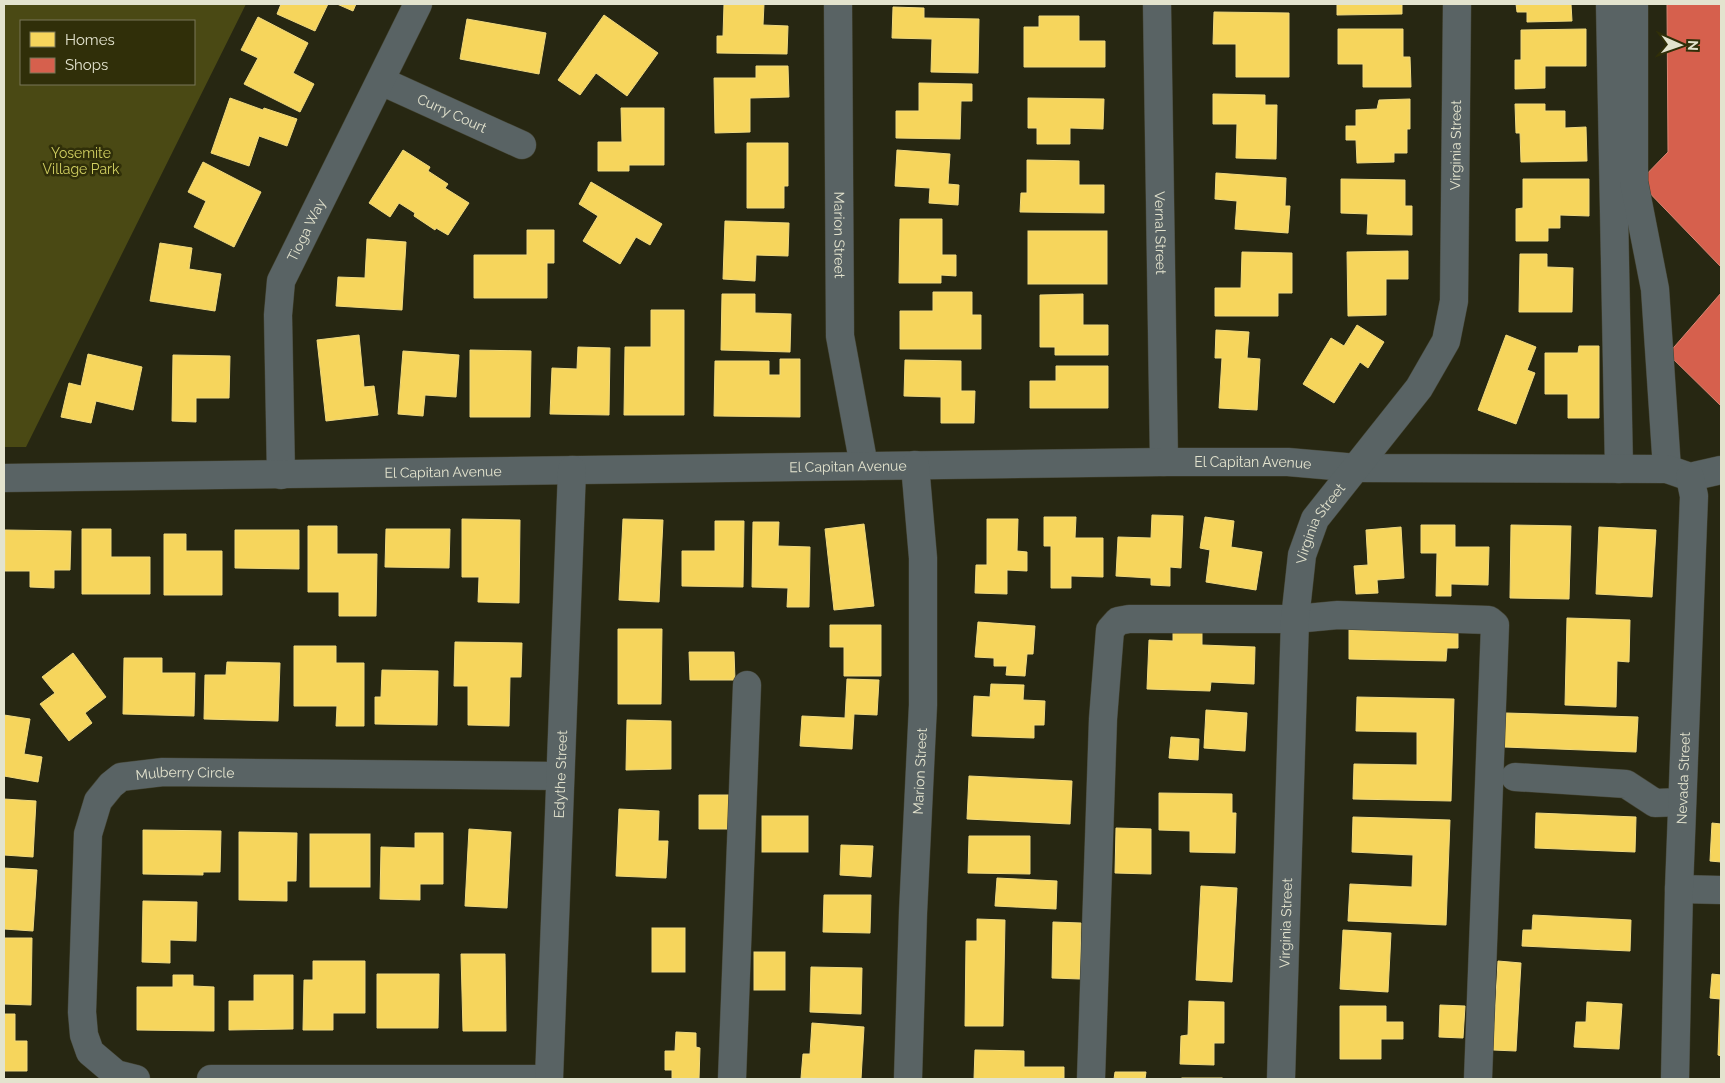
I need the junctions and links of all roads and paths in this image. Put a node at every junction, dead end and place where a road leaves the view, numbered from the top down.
1 (418, 4) edge
2 (838, 4) edge
3 (1157, 4) edge
4 (1457, 4) edge
5 (1610, 4) edge
6 (1634, 4) edge
7 (381, 80) junction
8 (522, 145) dead end
9 (1164, 462) junction
10 (915, 465) junction
11 (864, 466) junction
12 (1357, 468) junction
13 (1619, 469) junction
14 (572, 470) junction
15 (1721, 470) edge
16 (1678, 473) junction
17 (281, 475) junction
18 (4, 478) edge
19 (1295, 619) junction
20 (747, 684) dead end
21 (560, 776) junction
22 (1515, 777) dead end
23 (1682, 802) junction
24 (1679, 888) junction
25 (1721, 890) edge
26 (136, 1079) edge
27 (211, 1079) edge
28 (262, 1079) edge
29 (549, 1079) edge
30 (732, 1079) edge
31 (908, 1079) edge
32 (1091, 1079) edge
33 (1281, 1079) edge
34 (1478, 1079) edge
35 (1674, 1079) edge

1 - 7 street, Tioga Way
2 - 11 street, Marion Street
3 - 9 street, Vernal Street
4 - 12 street, Virginia Street
5 - 13 street
6 - 16 street, Nevada Street
7 - 8 street, Curry Court
7 - 17 street, Tioga Way
9 - 10 street, El Capitan Avenue
9 - 12 street, El Capitan Avenue
10 - 11 street, El Capitan Avenue
10 - 31 street, Marion Street
11 - 14 street, El Capitan Avenue
12 - 13 street, El Capitan Avenue
12 - 19 street, Virginia Street
13 - 16 street, El Capitan Avenue
14 - 17 street, El Capitan Avenue
14 - 21 street, Edythe Street
15 - 16 street, El Capitan Avenue
16 - 23 street, Nevada Street
17 - 18 street, El Capitan Avenue
19 - 32 street
19 - 33 street, Virginia Street
19 - 34 street
20 - 30 street
21 - 26 street, Mulberry Circle
21 - 29 street, Edythe Street
22 - 23 street
23 - 24 street, Nevada Street
24 - 25 street
24 - 35 street, Nevada Street
27 - 28 street
28 - 29 street

